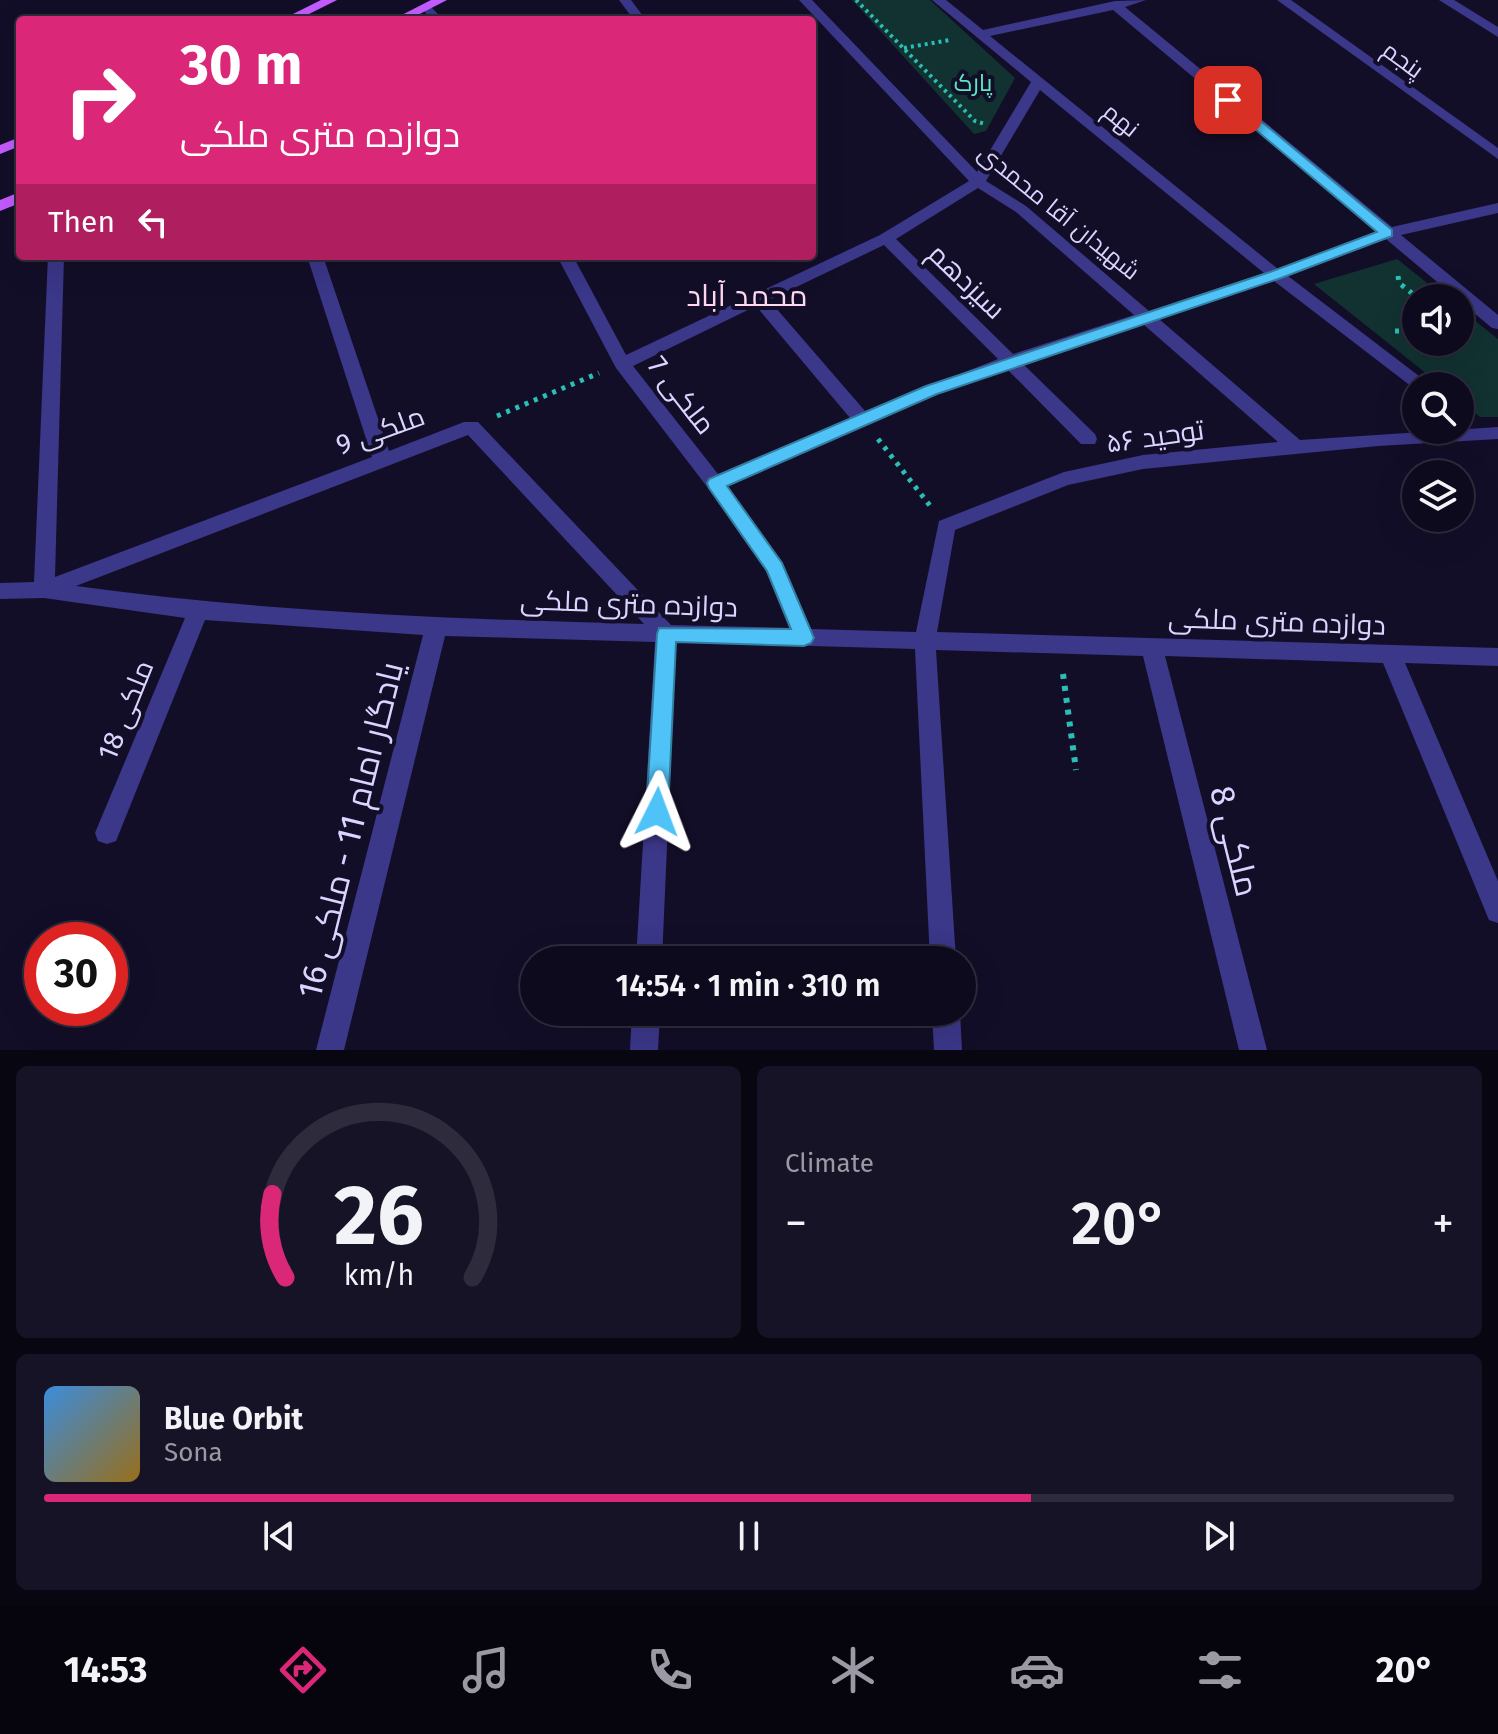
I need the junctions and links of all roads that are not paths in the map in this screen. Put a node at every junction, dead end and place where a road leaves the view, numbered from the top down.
1 (331, 0) edge
2 (441, 0) edge
3 (805, 0) edge
4 (938, 0) edge
5 (1140, 0) edge
6 (1283, 0) edge
7 (1445, 0) edge
8 (1115, 5) junction
9 (427, 7) junction
10 (296, 16) edge
11 (407, 16) edge
12 (435, 16) edge
13 (1498, 33) edge
14 (981, 34) junction
15 (1038, 81) junction
16 (1498, 155) edge
17 (978, 182) junction
18 (1498, 208) edge
19 (1387, 233) junction
20 (886, 238) junction
21 (56, 260) edge
22 (316, 260) edge
23 (567, 260) edge
24 (817, 260) edge
25 (1276, 275) junction
26 (760, 300) junction
27 (1149, 317) junction
28 (1498, 324) edge
29 (1011, 361) junction
30 (622, 364) junction
31 (1404, 372) edge
32 (862, 420) junction
33 (1498, 433) edge
34 (1088, 439) dead end
35 (1296, 447) junction
36 (382, 459) junction
37 (715, 483) junction
38 (44, 590) junction
39 (0, 591) edge
40 (198, 611) junction
41 (436, 627) junction
42 (666, 634) junction
43 (804, 638) junction
44 (925, 641) junction
45 (1152, 648) junction
46 (1390, 654) junction
47 (1498, 657) edge
48 (107, 833) dead end
49 (1491, 877) edge
50 (1498, 911) edge
51 (650, 946) edge
52 (942, 946) edge
53 (645, 1026) edge
54 (947, 1026) edge
55 (330, 1050) edge
56 (644, 1050) edge
57 (948, 1050) edge
58 (1253, 1050) edge

1 - 10 main road
2 - 9 main road
3 - 17 street, شهیدان آقا محمدی
4 - 14 street, نهم
5 - 8 street
6 - 16 street, پنجم
7 - 13 street
8 - 14 street
8 - 19 street
9 - 11 main road
9 - 12 street
14 - 15 street, نهم
15 - 17 street
15 - 25 street, نهم
17 - 20 street, ملکی 7
17 - 27 street, شهیدان آقا محمدی
18 - 19 street
19 - 25 street
19 - 28 street
20 - 24 street, ملکی 7
20 - 29 street, سیزدهم
21 - 38 street
22 - 36 street
23 - 30 street
24 - 26 street, ملکی 7
25 - 27 street
25 - 31 street, نهم
26 - 30 street, ملکی 7
26 - 32 street
27 - 29 street
27 - 35 street, شهیدان آقا محمدی
29 - 32 street
29 - 34 street, سیزدهم
30 - 37 street, ملکی 7
32 - 37 street
33 - 35 street, توحید ۵۶
35 - 44 street, توحید ۵۶
36 - 38 street, ملکی 9
36 - 42 street, ملکی 9
37 - 43 street, ملکی 7
38 - 39 street, دوازده متری ملکی
38 - 40 street, دوازده متری ملکی
40 - 41 street, دوازده متری ملکی
40 - 48 street, ملکی 18
41 - 42 street, دوازده متری ملکی
41 - 55 street, یادگار امام 11 - ملکی 16
42 - 43 street, دوازده متری ملکی
42 - 51 street
43 - 44 street, دوازده متری ملکی
44 - 45 street, دوازده متری ملکی
44 - 52 street
45 - 46 street, دوازده متری ملکی
45 - 58 street, ملکی 8
46 - 47 street, دوازده متری ملکی
46 - 49 street
49 - 50 street
53 - 56 street
54 - 57 street

